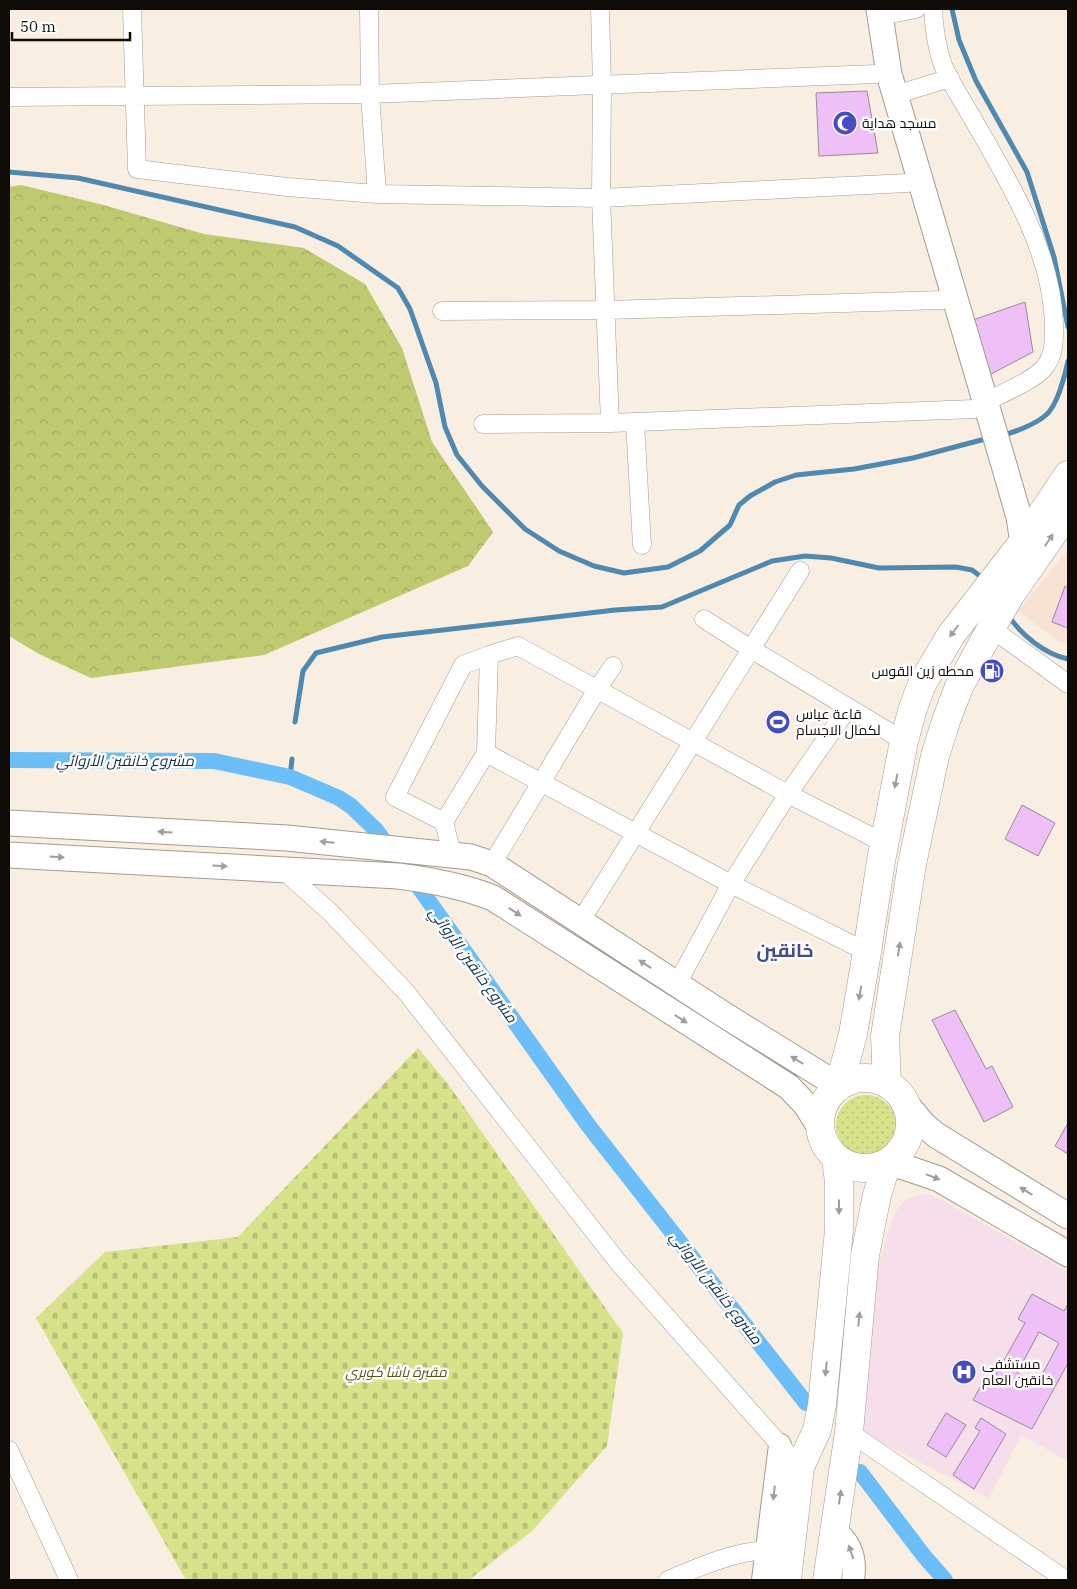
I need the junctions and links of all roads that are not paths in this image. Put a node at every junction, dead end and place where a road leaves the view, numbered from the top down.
1 (132, 9) edge
2 (369, 9) edge
3 (600, 9) edge
4 (916, 9) edge
5 (934, 9) edge
6 (875, 11) edge
7 (877, 74) junction
8 (950, 78) junction
9 (602, 85) junction
10 (370, 94) junction
11 (895, 95) junction
12 (135, 96) junction
13 (9, 97) edge
14 (908, 184) junction
15 (377, 194) junction
16 (601, 198) junction
17 (942, 300) junction
18 (607, 310) junction
19 (442, 311) dead end
20 (981, 410) junction
21 (635, 422) junction
22 (610, 423) junction
23 (483, 424) dead end
24 (997, 467) junction
25 (1068, 475) edge
26 (1068, 512) edge
27 (1023, 542) junction
28 (642, 544) dead end
29 (800, 572) dead end
30 (1002, 592) junction
31 (704, 619) dead end
32 (751, 649) junction
33 (489, 655) junction
34 (613, 666) dead end
35 (1068, 684) edge
36 (598, 688) junction
37 (848, 708) junction
38 (913, 708) junction
39 (947, 718) junction
40 (904, 741) junction
41 (693, 742) junction
42 (486, 752) junction
43 (542, 783) junction
44 (788, 794) junction
45 (444, 822) junction
46 (9, 823) edge
47 (636, 834) junction
48 (883, 852) junction
49 (452, 854) junction
50 (9, 855) edge
51 (492, 864) junction
52 (912, 864) junction
53 (282, 869) junction
54 (731, 884) junction
55 (480, 893) junction
56 (580, 922) junction
57 (867, 952) junction
58 (677, 984) junction
59 (838, 1086) junction
60 (895, 1092) junction
61 (819, 1126) junction
62 (836, 1158) junction
63 (887, 1163) junction
64 (1068, 1216) edge
65 (1068, 1254) edge
66 (849, 1432) junction
67 (780, 1445) junction
68 (9, 1450) edge
69 (800, 1467) junction
70 (835, 1530) junction
71 (779, 1551) junction
72 (69, 1580) edge
73 (668, 1580) edge
74 (763, 1580) edge
75 (787, 1580) edge
76 (827, 1580) edge
77 (853, 1580) edge
78 (1066, 1580) edge

1 - 12 street
2 - 10 street
3 - 9 street
4 - 6 street
5 - 8 street
6 - 7 main road
6 - 11 main road
7 - 9 street
7 - 14 main road
8 - 11 street
8 - 20 street
9 - 10 street
9 - 16 street
10 - 12 street
10 - 15 street
11 - 20 main road
12 - 13 street
12 - 15 street
14 - 16 street
14 - 17 main road
15 - 16 street
16 - 18 street
17 - 18 street
17 - 20 main road
18 - 19 street
18 - 22 street
20 - 21 street
20 - 24 main road
21 - 22 street
21 - 28 street
22 - 23 street
24 - 27 main road
24 - 30 main road
25 - 27 main road
30 -> 26 main road
27 - 30 main road
29 - 32 street
30 - 35 street
30 -> 38 main road
30 - 39 main road
31 - 32 street
32 - 37 street
32 - 41 street
33 - 36 street
33 - 42 street
33 - 45 street
34 - 36 street
36 - 41 street
36 - 43 street
37 - 40 street
37 - 44 street
38 - 39 main road
38 - 40 main road
39 - 52 main road
40 -> 48 main road
41 - 44 street
41 - 47 street
42 - 43 street
42 - 45 street
43 - 47 street
43 - 51 street
44 - 48 street
44 - 54 street
45 - 49 street
49 -> 46 main road
47 - 54 street
47 - 56 street
48 - 52 main road
48 - 57 main road
49 - 51 main road
50 -> 53 main road
51 - 55 main road
51 - 56 main road
60 -> 52 main road
53 - 55 main road
53 - 67 street
54 - 57 street
54 - 58 street
55 -> 61 main road
58 -> 56 main road
57 -> 59 main road
59 -> 58 main road
59 - 60 main road
59 - 61 main road
60 - 63 main road
64 -> 60 main road
61 - 62 main road
62 - 63 main road
62 -> 69 main road
63 -> 65 main road
66 -> 63 main road
70 -> 66 main road
66 - 78 street
67 - 69 street
67 -> 71 street
68 - 72 street
69 - 71 main road
70 - 76 main road
77 -> 70 street
71 - 73 street
71 - 74 street
71 - 75 main road

